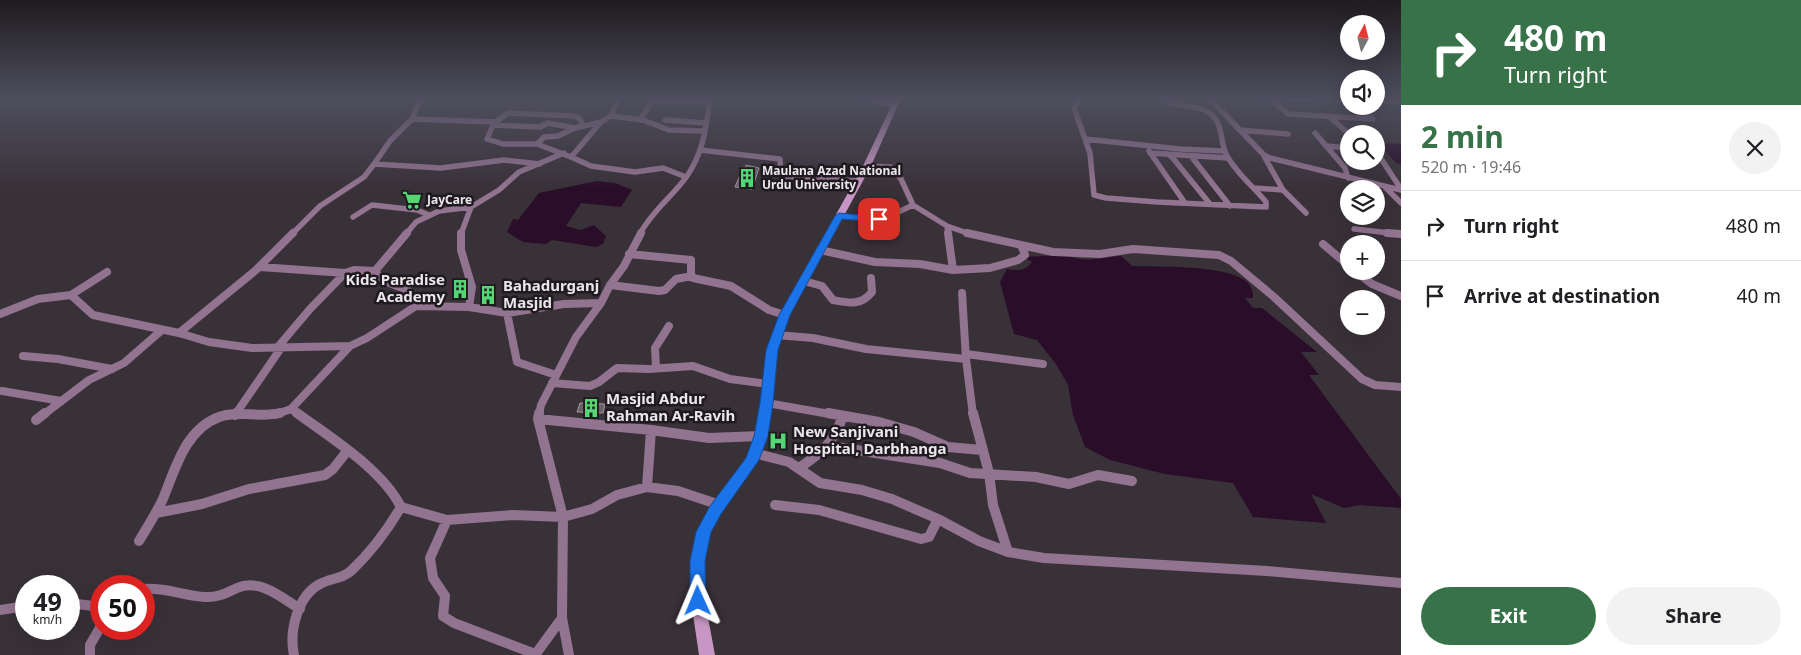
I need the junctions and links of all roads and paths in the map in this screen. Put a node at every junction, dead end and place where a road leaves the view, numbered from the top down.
1 (402, 129) edge
2 (492, 129) edge
3 (574, 129) edge
4 (596, 129) edge
5 (665, 129) edge
6 (687, 129) edge
7 (706, 129) edge
8 (884, 129) edge
9 (1081, 129) edge
10 (1221, 129) edge
11 (1240, 130) joint
12 (1315, 133) dead end
13 (1288, 134) dead end
14 (1085, 139) junction
15 (536, 144) junction
16 (1146, 145) junction
17 (1326, 146) junction
18 (1340, 147) edge
19 (700, 150) junction
20 (1224, 150) junction
21 (564, 153) junction
22 (1150, 153) junction
23 (1167, 154) junction
24 (1264, 155) junction
25 (1191, 156) junction
26 (571, 157) junction
27 (1228, 158) junction
28 (374, 164) junction
29 (540, 164) junction
30 (867, 166) junction
31 (1385, 166) edge
32 (686, 177) junction
33 (1348, 178) junction
34 (858, 180) junction
35 (1356, 180) edge
36 (1385, 187) joint
37 (1254, 188) junction
38 (1283, 190) junction
39 (1401, 190) edge
40 (1185, 203) junction
41 (1401, 203) edge
42 (1210, 204) junction
43 (913, 205) junction
44 (1230, 206) junction
45 (470, 208) junction
46 (1306, 212) dead end
47 (429, 215) junction
48 (839, 216) junction
49 (353, 217) dead end
50 (947, 226) junction
51 (1354, 229) dead end
52 (1401, 234) edge
53 (1323, 244) dead end
54 (1022, 247) junction
55 (820, 250) junction
56 (629, 254) junction
57 (1340, 258) edge
58 (260, 267) junction
59 (953, 270) junction
60 (374, 271) junction
61 (107, 272) dead end
62 (345, 273) junction
63 (692, 276) junction
64 (870, 278) dead end
65 (804, 280) junction
66 (1367, 280) edge
67 (610, 285) junction
68 (962, 293) dead end
69 (71, 295) junction
70 (1401, 296) edge
71 (601, 303) junction
72 (416, 306) junction
73 (469, 307) junction
74 (507, 312) junction
75 (0, 314) edge
76 (785, 315) junction
77 (669, 326) dead end
78 (162, 330) junction
79 (179, 333) junction
80 (776, 335) junction
81 (350, 346) junction
82 (279, 348) junction
83 (23, 356) dead end
84 (966, 357) junction
85 (1043, 364) dead end
86 (656, 368) junction
87 (112, 369) junction
88 (556, 375) junction
89 (552, 384) junction
90 (768, 384) junction
91 (1401, 387) edge
92 (2, 391) dead end
93 (61, 401) junction
94 (767, 403) junction
95 (291, 409) junction
96 (235, 414) junction
97 (843, 416) junction
98 (538, 419) junction
99 (36, 420) dead end
100 (651, 430) junction
101 (761, 436) junction
102 (830, 446) junction
103 (348, 450) junction
104 (982, 450) junction
105 (754, 453) junction
106 (799, 468) junction
107 (989, 473) junction
108 (1132, 481) dead end
109 (646, 487) junction
110 (720, 505) junction
111 (774, 505) dead end
112 (401, 507) junction
113 (156, 513) junction
114 (562, 517) junction
115 (938, 519) junction
116 (446, 520) junction
117 (139, 541) dead end
118 (1008, 552) junction
119 (1401, 583) edge
120 (155, 588) edge
121 (15, 608) edge
122 (0, 610) edge
123 (300, 610) junction
124 (562, 618) junction
125 (93, 640) edge
126 (535, 654) edge
127 (90, 655) edge
128 (294, 655) edge
129 (569, 655) edge
130 (707, 655) edge

1 - 28 street
2 - 15 street
3 - 15 street
4 - 26 street
5 - 6 street
7 - 19 street
8 - 30 main road
9 - 14 street
10 - 20 street
11 - 13 street
11 - 24 street
12 - 17 street
14 - 16 street
14 - 40 street
15 - 21 street
16 - 20 street
16 - 22 street
17 - 18 street
17 - 33 street
19 - 32 street
19 - 34 street
20 - 27 street
21 - 26 street
21 - 29 street
22 - 23 street
22 - 40 street
23 - 25 street
23 - 42 street
24 - 33 street
24 - 38 street
25 - 27 street
25 - 44 street
26 - 32 street
27 - 37 street
28 - 29 street
28 - 58 street
29 - 45 street
30 - 34 main road
30 - 43 street
31 - 39 street
32 - 56 street
33 - 35 street
34 - 48 main road
36 - 39 street
36 - 41 street
37 - 38 street
37 - 44 street
38 - 46 street
40 - 42 street
42 - 44 street
43 - 48 street
43 - 50 street
45 - 47 street
45 - 73 street
47 - 49 street
47 - 60 street
48 - 55 main road
50 - 54 street
50 - 59 street
51 - 52 street
53 - 57 street
54 - 59 street
54 - 91 street
55 - 59 street
55 - 65 main road
56 - 63 street
56 - 67 street
58 - 62 street
58 - 79 street
60 - 62 street
60 - 72 street
61 - 69 street
62 - 82 street
63 - 67 street
63 - 76 street
64 - 65 street
65 - 76 main road
66 - 70 street
67 - 71 street
68 - 84 street
69 - 75 street
69 - 78 street
71 - 74 street
71 - 88 street
72 - 73 street
72 - 81 street
73 - 74 street
74 - 88 street
76 - 80 main road
77 - 86 street
78 - 79 street
78 - 87 street
79 - 82 street
80 - 84 street
80 - 90 main road
81 - 82 street
81 - 95 street
82 - 96 street
83 - 87 street
84 - 85 street
84 - 104 street
86 - 89 street
86 - 90 street
87 - 93 street
88 - 89 street
89 - 98 street
90 - 94 main road
92 - 93 street
93 - 99 street
94 - 97 street
94 - 101 main road
95 - 96 street
95 - 103 street
96 - 113 street
97 - 102 street
97 - 104 street
98 - 100 street
98 - 114 street
100 - 101 street
100 - 109 street
101 - 105 main road
102 - 106 street
102 - 107 street
103 - 112 street
103 - 113 street
104 - 107 street
105 - 106 street
105 - 110 main road
106 - 115 street
107 - 108 street
107 - 118 street
109 - 110 street
109 - 114 street
110 - 130 main road
111 - 115 street
112 - 116 street
112 - 123 street
113 - 117 street
114 - 116 street
114 - 124 street
115 - 118 street
116 - 126 street
118 - 119 street
120 - 123 street
121 - 122 street
123 - 128 street
124 - 126 street
124 - 129 street
125 - 127 street

